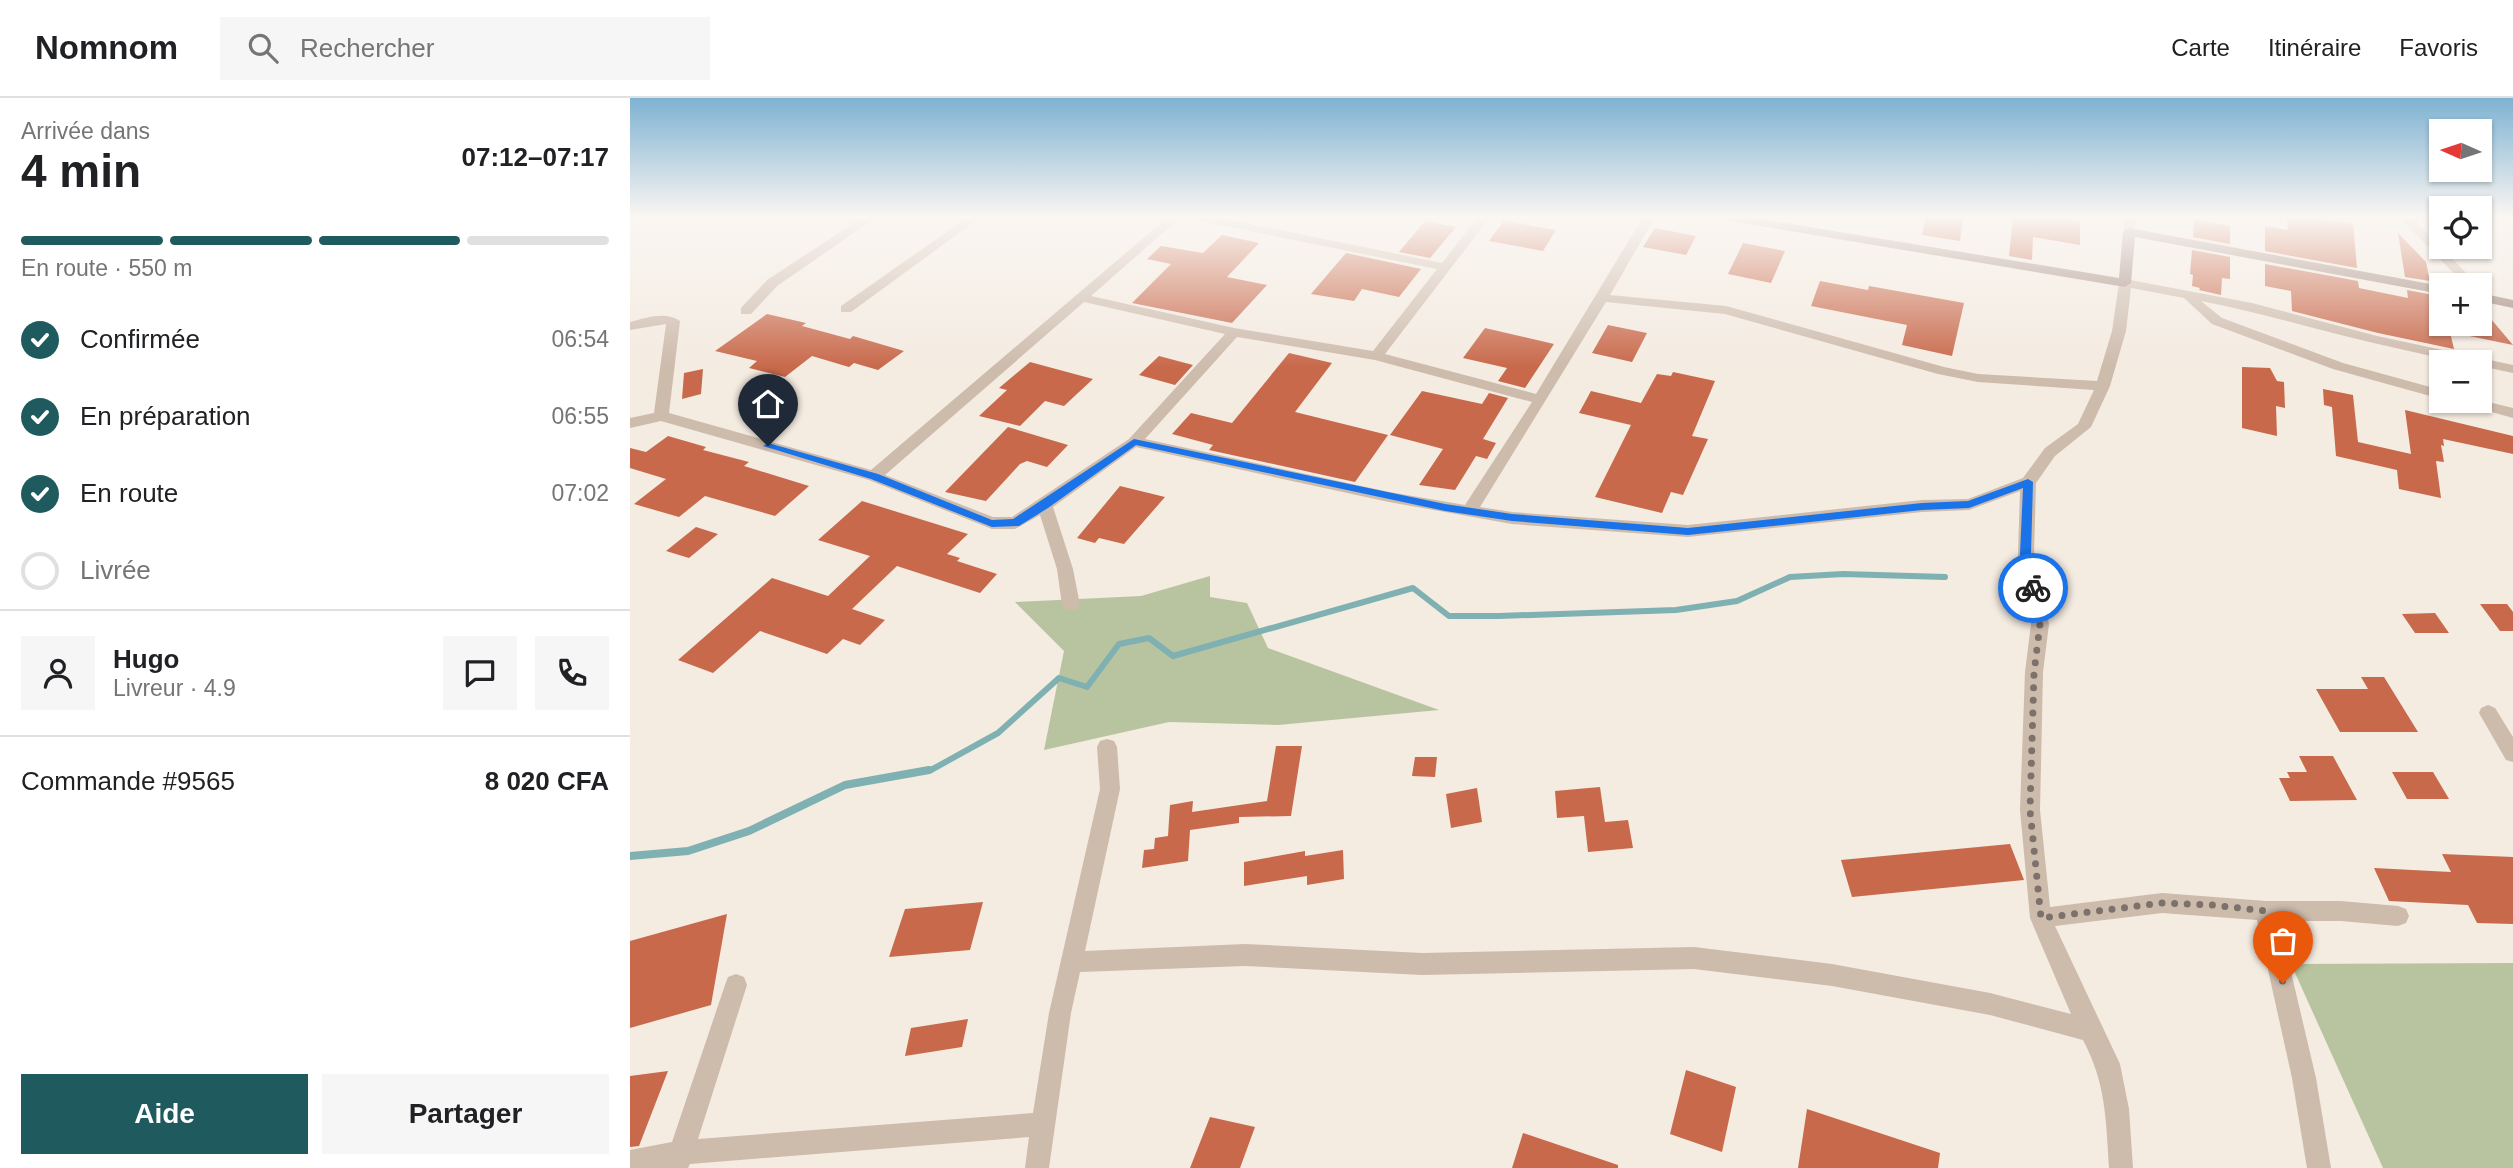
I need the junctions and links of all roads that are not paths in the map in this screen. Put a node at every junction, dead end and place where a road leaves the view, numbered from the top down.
1 (796, 267) edge
2 (905, 267) edge
3 (1118, 267) edge
4 (1445, 267) edge
5 (1620, 267) edge
6 (2024, 267) edge
7 (2126, 267) edge
8 (2317, 267) edge
9 (2125, 284) junction
10 (2429, 288) edge
11 (2189, 296) junction
12 (1083, 298) junction
13 (1602, 298) junction
14 (2492, 299) edge
15 (2513, 304) edge
16 (846, 309) dead end
17 (746, 311) dead end
18 (630, 326) edge
19 (1234, 332) junction
20 (1376, 356) junction
21 (2513, 369) edge
22 (2103, 387) junction
23 (2429, 391) edge
24 (1539, 399) junction
25 (2492, 407) edge
26 (2513, 413) edge
27 (661, 416) junction
28 (630, 423) edge
29 (1134, 442) junction
30 (874, 476) junction
31 (2028, 482) junction
32 (1045, 505) junction
33 (1469, 511) junction
34 (1072, 605) dead end
35 (2488, 713) dead end
36 (1107, 747) dead end
37 (2513, 754) edge
38 (2266, 911) junction
39 (2398, 916) dead end
40 (2041, 918) junction
41 (1072, 962) junction
42 (736, 985) dead end
43 (2090, 1030) junction
44 (1045, 1124) junction
45 (679, 1160) edge
46 (630, 1162) edge
47 (1037, 1168) edge
48 (2122, 1168) edge
49 (2319, 1168) edge

1 - 17 street
2 - 16 street
3 - 12 street
4 - 20 street
5 - 13 street
6 - 9 street
7 - 9 street
8 - 10 street
9 - 11 street
9 - 22 street
11 - 21 street
11 - 23 street
12 - 19 street
12 - 30 street
13 - 22 street
13 - 24 street
14 - 15 street
18 - 27 street
19 - 20 street
19 - 29 street
20 - 24 street
22 - 31 street
24 - 33 street
25 - 26 street
27 - 28 street
27 - 30 street
29 - 32 street
29 - 33 street
30 - 32 street
31 - 33 street
31 - 40 street
32 - 34 street
35 - 37 street
36 - 41 street
38 - 39 street
38 - 40 street
38 - 49 street
40 - 43 street
41 - 43 street
41 - 44 street
42 - 45 street
43 - 48 street
44 - 45 street
44 - 47 street
45 - 46 street

